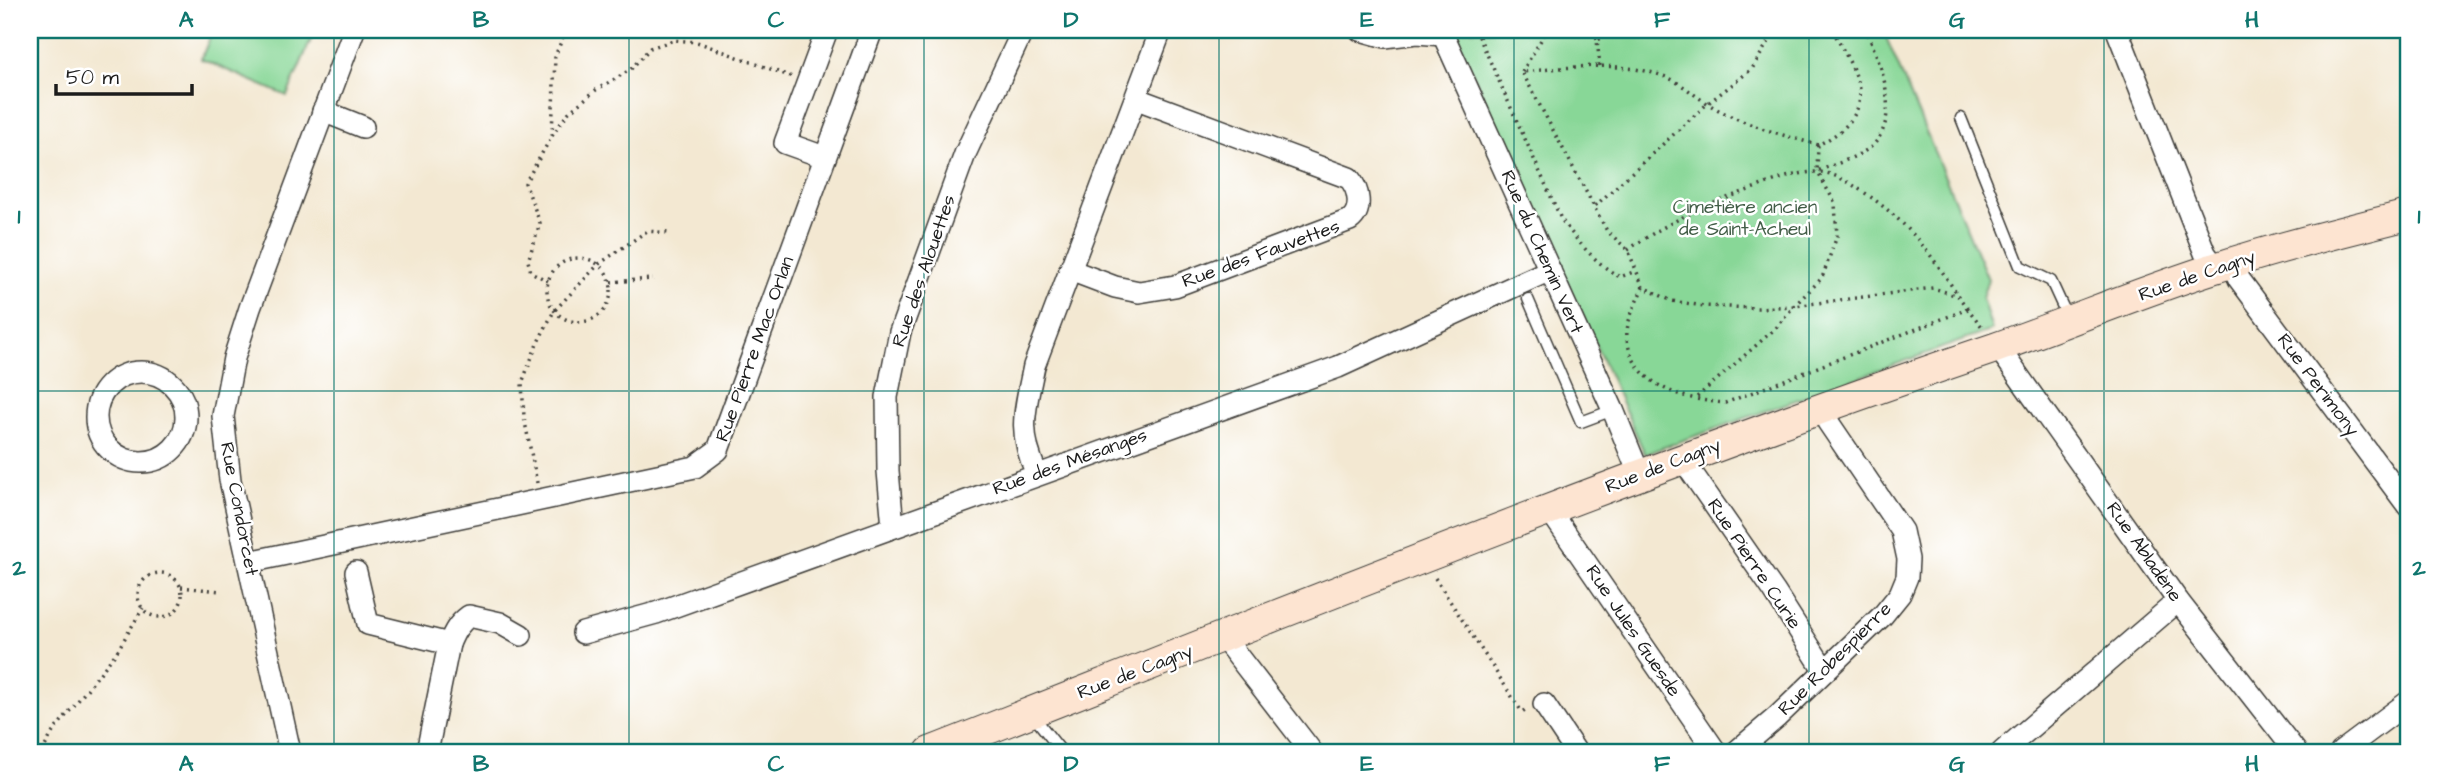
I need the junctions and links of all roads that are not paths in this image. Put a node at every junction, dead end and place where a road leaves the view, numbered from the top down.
1 (354, 30) edge
2 (827, 30) edge
3 (872, 30) edge
4 (1023, 30) edge
5 (1161, 30) edge
6 (1360, 30) edge
7 (2117, 30) edge
8 (1442, 32) edge
9 (1137, 99) junction
10 (324, 111) junction
11 (1961, 118) dead end
12 (363, 127) dead end
13 (824, 157) junction
14 (2408, 215) edge
15 (2224, 265) junction
16 (1070, 270) junction
17 (1550, 270) junction
18 (1528, 299) dead end
19 (2069, 321) junction
20 (1998, 347) junction
21 (1822, 408) junction
22 (1613, 410) junction
23 (186, 413) junction
24 (223, 416) junction
25 (1686, 457) junction
26 (1037, 474) junction
27 (1640, 476) junction
28 (2408, 506) edge
29 (1549, 509) junction
30 (893, 527) junction
31 (249, 562) junction
32 (356, 572) dead end
33 (2178, 601) junction
34 (583, 633) dead end
35 (521, 635) dead end
36 (1223, 637) junction
37 (449, 644) junction
38 (1825, 671) junction
39 (2408, 702) edge
40 (1538, 712) road end
41 (1031, 713) junction
42 (290, 752) edge
43 (427, 752) edge
44 (930, 752) edge
45 (1062, 752) edge
46 (1312, 752) edge
47 (1576, 752) edge
48 (1716, 752) edge
49 (1736, 752) edge
50 (2002, 752) edge
51 (2296, 752) edge
52 (2341, 752) edge

1 - 10 street, Rue Condorcet
2 - 13 street
3 - 13 street, Rue Pierre Mac Orlan
4 - 30 street, Rue des Alouettes
5 - 9 street
6 - 8 street
7 - 15 street, Rue Perimony
8 - 17 street, Rue du Chemin Vert
9 - 16 street
9 - 16 street, Rue des Fauvettes
10 - 12 street
10 - 24 street, Rue Condorcet
11 - 19 lane
13 - 31 street, Rue Pierre Mac Orlan
14 - 15 main road, Rue de Cagny
15 - 19 main road, Rue de Cagny
15 - 28 street, Rue Perimony
16 - 26 street
17 - 22 street, Rue du Chemin Vert
17 - 26 street, Rue des Mésanges
18 - 22 lane
19 - 20 main road, Rue de Cagny
20 - 21 main road, Rue de Cagny
20 - 33 street, Rue Abladène
21 - 25 main road, Rue de Cagny
21 - 38 street, Rue Robespierre
22 - 27 street, Rue du Chemin Vert
23 - 23 street
23 - 24 street
24 - 31 street, Rue Condorcet
25 - 27 main road, Rue de Cagny
25 - 38 street, Rue Pierre Curie
26 - 30 street, Rue des Mésanges
27 - 29 main road, Rue de Cagny
29 - 36 main road, Rue de Cagny
29 - 48 street, Rue Jules Guesde
30 - 34 street, Rue des Mésanges
31 - 42 street, Rue Condorcet
32 - 37 street
33 - 50 street
33 - 51 street, Rue Abladène
35 - 37 street
36 - 41 main road, Rue de Cagny
36 - 46 street
37 - 43 street
38 - 49 street, Rue Robespierre
39 - 52 street
40 - 47 street
41 - 44 main road, Rue de Cagny
41 - 45 lane

